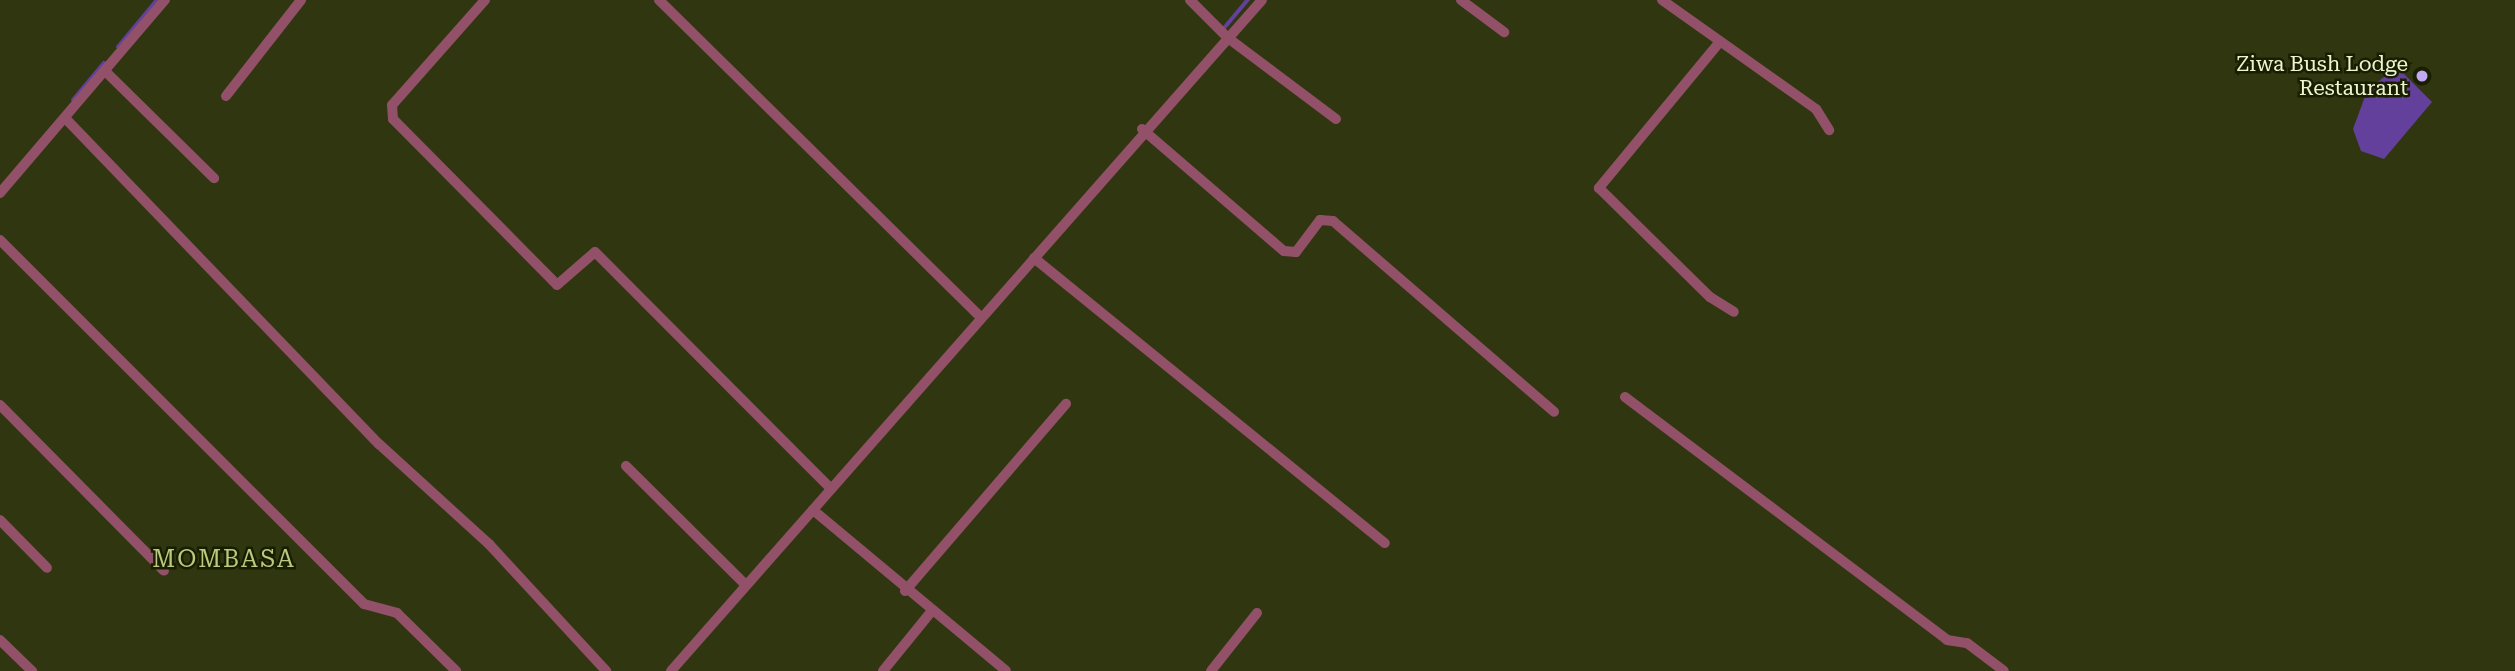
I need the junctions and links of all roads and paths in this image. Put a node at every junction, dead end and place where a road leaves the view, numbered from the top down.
1 (165, 0) edge
2 (485, 0) edge
3 (659, 0) edge
4 (1190, 0) edge
5 (1262, 0) edge
6 (1461, 0) edge
7 (1662, 0) edge
8 (295, 2) edge
9 (1504, 32) dead end
10 (1228, 38) junction
11 (1718, 44) junction
12 (104, 71) junction
13 (226, 96) dead end
14 (66, 119) junction
15 (1336, 119) dead end
16 (1142, 129) junction
17 (1829, 130) dead end
18 (214, 177) dead end
19 (0, 193) edge
20 (0, 240) edge
21 (1034, 258) junction
22 (1734, 312) dead end
23 (981, 317) junction
24 (1625, 397) dead end
25 (1066, 404) dead end
26 (0, 405) edge
27 (1554, 412) dead end
28 (626, 466) dead end
29 (831, 489) junction
30 (813, 510) junction
31 (0, 520) edge
32 (1385, 543) dead end
33 (47, 568) dead end
34 (164, 571) dead end
35 (746, 585) junction
36 (905, 590) junction
37 (931, 612) junction
38 (1257, 613) dead end
39 (0, 640) edge
40 (32, 671) edge
41 (456, 671) edge
42 (606, 671) edge
43 (671, 671) edge
44 (883, 671) edge
45 (1006, 671) edge
46 (1211, 671) edge
47 (2004, 671) edge

1 - 12 street
2 - 29 street
3 - 23 street
4 - 10 street
5 - 10 street
6 - 9 street
7 - 11 street
8 - 13 street
10 - 15 street
10 - 16 street
11 - 17 street
11 - 22 street
12 - 14 street
12 - 18 street
14 - 19 street
14 - 42 street
16 - 21 street
16 - 27 street
20 - 41 street
21 - 23 street
21 - 32 street
23 - 29 street
24 - 47 street
25 - 36 street
26 - 34 street
28 - 35 street
29 - 30 street
30 - 35 street
30 - 36 street
31 - 33 street
35 - 43 street
36 - 37 street
37 - 44 street
37 - 45 street
38 - 46 street
39 - 40 street

